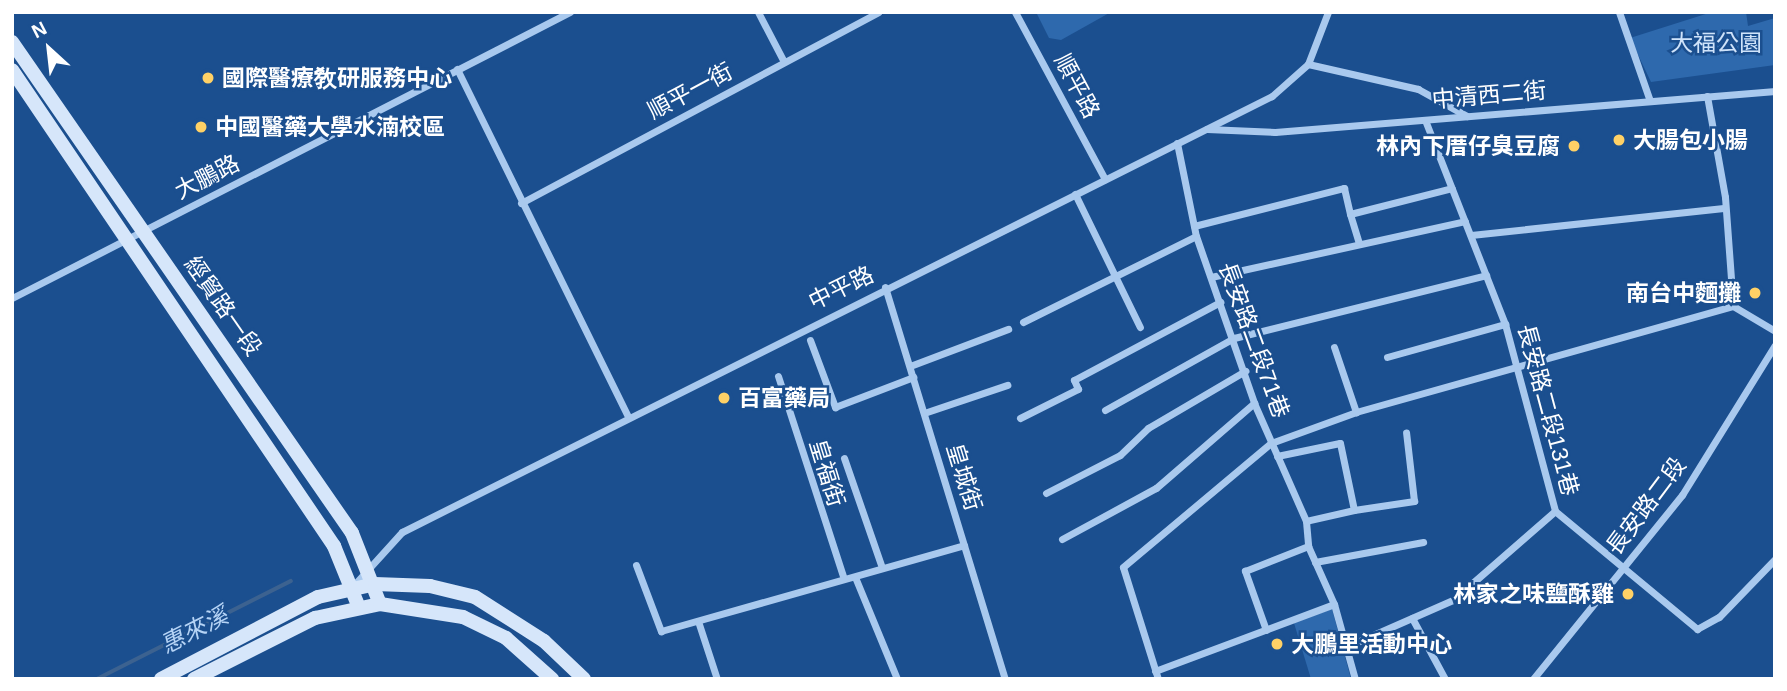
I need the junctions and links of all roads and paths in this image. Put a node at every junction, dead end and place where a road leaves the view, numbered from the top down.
1 (570, 12) edge
2 (758, 12) edge
3 (878, 12) edge
4 (1015, 12) edge
5 (1328, 12) edge
6 (1619, 12) edge
7 (12, 41) edge
8 (784, 62) junction
9 (1308, 64) junction
10 (457, 69) junction
11 (12, 70) edge
12 (1775, 91) edge
13 (1707, 96) junction
14 (1650, 101) junction
15 (1468, 116) junction
16 (1425, 120) junction
17 (1207, 129) junction
18 (1177, 143) junction
19 (1105, 178) junction
20 (1452, 188) junction
21 (1075, 194) junction
22 (521, 203) junction
23 (1724, 208) junction
24 (1350, 214) junction
25 (1465, 221) junction
26 (1194, 226) junction
27 (144, 231) junction
28 (1471, 235) junction
29 (1196, 236) junction
30 (129, 239) junction
31 (1359, 244) junction
32 (1486, 275) junction
33 (1115, 276) junction
34 (1211, 276) junction
35 (885, 287) junction
36 (12, 298) edge
37 (1220, 302) junction
38 (1733, 306) junction
39 (1023, 322) dead end
40 (1506, 324) junction
41 (1140, 327) dead end
42 (1008, 329) dead end
43 (1775, 331) edge
44 (1234, 338) junction
45 (810, 340) dead end
46 (1775, 345) edge
47 (1334, 347) dead end
48 (1387, 357) dead end
49 (1518, 364) junction
50 (910, 366) junction
51 (1245, 371) junction
52 (778, 376) dead end
53 (913, 377) junction
54 (1007, 385) dead end
55 (1254, 403) junction
56 (1105, 410) dead end
57 (1356, 412) junction
58 (924, 413) junction
59 (628, 416) junction
60 (1020, 418) dead end
61 (1406, 432) dead end
62 (1271, 443) junction
63 (1277, 456) junction
64 (844, 458) dead end
65 (1046, 494) dead end
66 (1354, 510) junction
67 (1555, 511) junction
68 (1306, 521) junction
69 (1062, 540) dead end
70 (1423, 542) dead end
71 (964, 545) junction
72 (1308, 545) junction
73 (1775, 559) edge
74 (1315, 562) junction
75 (367, 563) junction
76 (636, 565) dead end
77 (882, 568) junction
78 (1622, 570) junction
79 (855, 577) junction
80 (844, 579) junction
81 (375, 584) junction
82 (353, 586) junction
83 (380, 604) junction
84 (1334, 604) junction
85 (358, 605) junction
86 (1412, 618) junction
87 (698, 621) junction
88 (1266, 630) junction
89 (1348, 646) junction
90 (1157, 675) edge
91 (161, 679) edge
92 (194, 679) edge
93 (552, 679) edge
94 (584, 679) edge
95 (717, 679) edge
96 (897, 679) edge
97 (1005, 679) edge
98 (1355, 679) edge
99 (1445, 679) edge
100 (1533, 679) edge

1 - 10 street, 大鵬路
2 - 8 street
3 - 8 street, 順平一街
4 - 19 street, 順平路
5 - 9 street, 中平路
6 - 14 street
7 - 27 street, 經貿路一段
8 - 22 street, 順平一街
9 - 15 street
9 - 17 street, 中平路
10 - 22 street
10 - 27 street, 大鵬路
11 - 30 street, 經貿路一段
12 - 13 street, 中清西二街
13 - 14 street, 中清西二街
13 - 23 street
14 - 15 street, 中清西二街
15 - 16 street, 中清西二街
16 - 17 street, 中清西二街
16 - 20 street, 長安路二段131巷
17 - 18 street, 中平路
18 - 19 street, 中平路
18 - 26 street, 長安路二段71巷
19 - 21 street, 中平路
20 - 24 street
20 - 25 street, 長安路二段131巷
21 - 33 street
21 - 35 street, 中平路
22 - 59 street
23 - 28 street
23 - 38 street
24 - 26 street
24 - 31 street
25 - 28 street, 長安路二段131巷
25 - 31 street
26 - 29 street, 長安路二段71巷
27 - 30 street, 大鵬路
27 - 75 street, 經貿路一段
28 - 32 street, 長安路二段131巷
29 - 33 street
29 - 34 street, 長安路二段71巷
30 - 36 street, 大鵬路
30 - 82 street, 經貿路一段
31 - 34 street
32 - 40 street, 長安路二段131巷
32 - 44 street
33 - 39 street
33 - 41 street
34 - 37 street, 長安路二段71巷
35 - 50 street, 皇城街
35 - 59 street, 中平路
37 - 44 street, 長安路二段71巷
37 - 60 street
38 - 43 street
38 - 49 street
40 - 48 street
40 - 49 street, 長安路二段131巷
42 - 50 street
44 - 51 street, 長安路二段71巷
44 - 56 street
45 - 53 street
46 - 78 street, 長安路二段
47 - 57 street
49 - 57 street
49 - 67 street, 長安路二段131巷
50 - 53 street, 皇城街
51 - 55 street, 長安路二段71巷
51 - 65 street
52 - 80 street, 皇福街
53 - 58 street, 皇城街
54 - 58 street
55 - 62 street, 長安路二段71巷
55 - 69 street
57 - 62 street
58 - 71 street, 皇城街
59 - 75 street, 中平路
61 - 66 street
62 - 63 street, 長安路二段71巷
62 - 90 street
63 - 66 street
63 - 68 street, 長安路二段71巷
64 - 77 street
66 - 68 street
67 - 78 street, 長安路二段131巷
67 - 86 street
68 - 72 street, 長安路二段71巷
70 - 74 street
71 - 77 street
71 - 97 street, 皇城街
72 - 74 street, 長安路二段71巷
72 - 88 street
73 - 78 street, 長安路二段131巷
74 - 84 street, 長安路二段71巷
75 - 81 street, 經貿路一段
75 - 82 street, 中平路
76 - 87 street
77 - 79 street
78 - 100 street, 長安路二段
79 - 80 street
79 - 96 street
80 - 87 street
81 - 82 street
81 - 83 street, 經貿路一段
81 - 94 street
82 - 85 street, 經貿路一段
82 - 91 street
83 - 85 street
83 - 93 street
84 - 88 street
84 - 89 street, 長安路二段71巷
85 - 92 street
86 - 89 street
86 - 99 street
87 - 95 street
88 - 90 street
89 - 98 street, 長安路二段71巷

